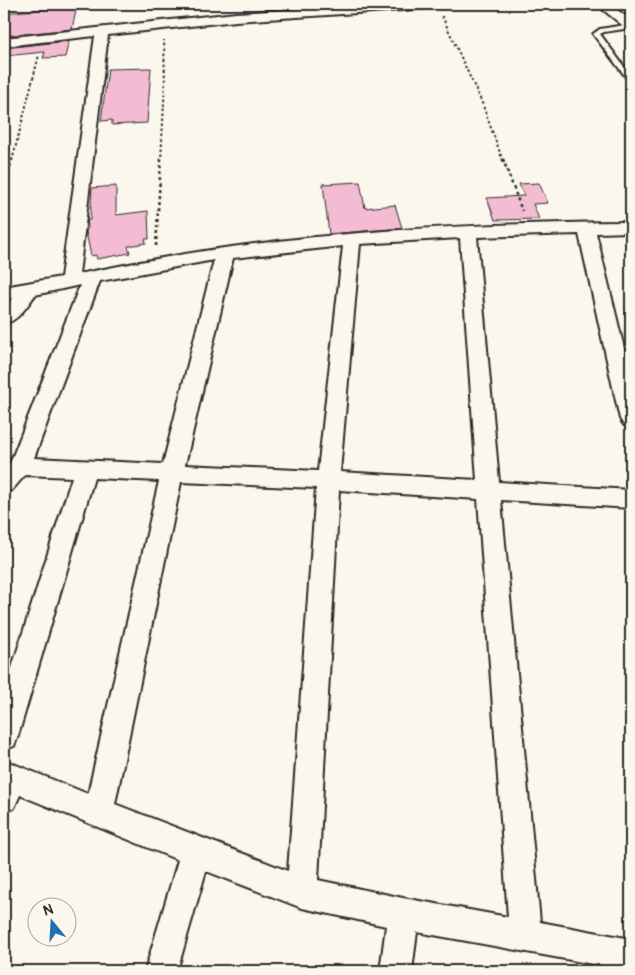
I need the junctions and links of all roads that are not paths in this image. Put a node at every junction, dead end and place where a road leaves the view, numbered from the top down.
1 (602, 4) edge
2 (437, 8) edge
3 (631, 26) edge
4 (102, 31) junction
5 (4, 42) edge
6 (631, 80) edge
7 (631, 227) edge
8 (586, 228) junction
9 (468, 233) junction
10 (352, 240) junction
11 (225, 253) junction
12 (92, 278) junction
13 (69, 281) junction
14 (28, 292) junction
15 (4, 293) edge
16 (4, 318) edge
17 (631, 419) edge
18 (20, 466) junction
19 (86, 468) junction
20 (172, 472) junction
21 (328, 480) junction
22 (4, 484) edge
23 (489, 490) junction
24 (631, 499) edge
25 (4, 736) edge
26 (7, 783) edge
27 (99, 812) junction
28 (196, 852) junction
29 (302, 892) junction
30 (403, 914) junction
31 (525, 936) junction
32 (631, 955) edge
33 (161, 971) edge
34 (396, 971) edge

1 - 3 street
2 - 4 street
3 - 6 lane
4 - 5 street
4 - 13 street
7 - 8 street
8 - 9 street
8 - 17 street
9 - 10 street
9 - 23 street
10 - 11 street
10 - 21 street
11 - 12 street
11 - 20 street
12 - 13 street
12 - 18 street
13 - 14 street
14 - 15 street
14 - 16 street
18 - 19 street
18 - 22 street
19 - 20 street
19 - 25 street
20 - 21 street
20 - 27 street
21 - 23 street
21 - 29 street
23 - 24 street
23 - 31 street
26 - 27 street
27 - 28 street
28 - 29 street
28 - 33 street
29 - 30 street
30 - 31 street
30 - 34 street
31 - 32 street

